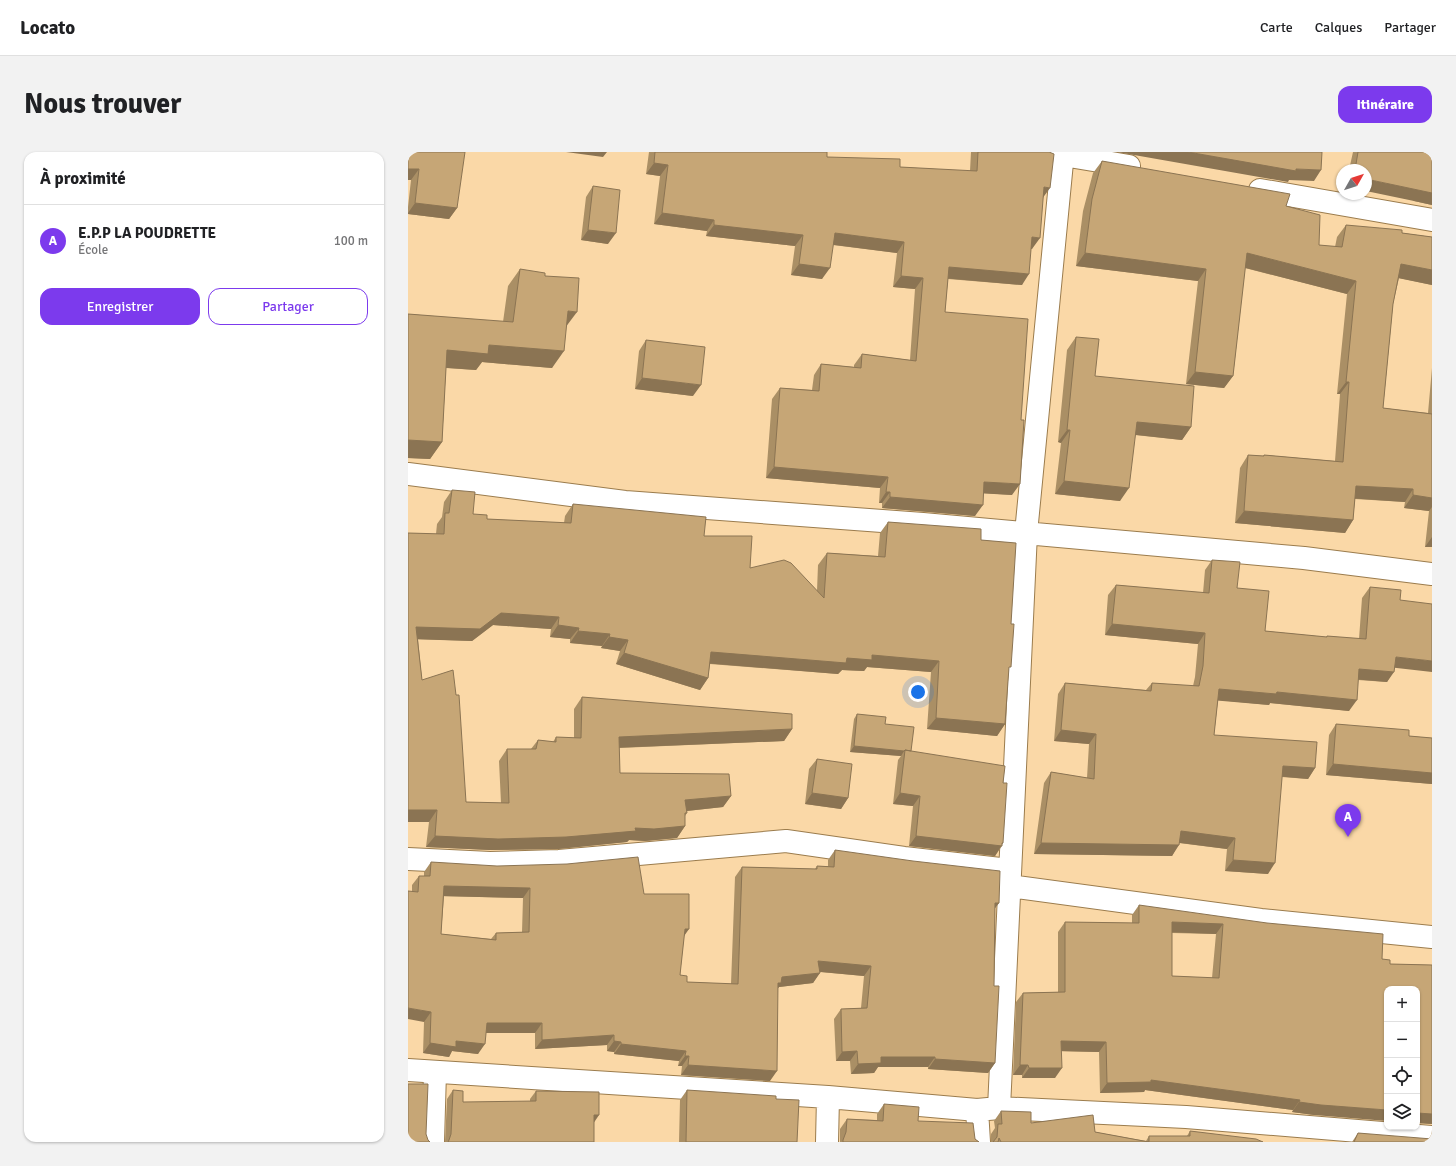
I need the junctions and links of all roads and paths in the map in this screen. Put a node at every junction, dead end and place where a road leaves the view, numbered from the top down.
1 (1057, 153) edge
2 (1147, 169) edge
3 (1239, 186) edge
4 (1432, 220) edge
5 (408, 474) edge
6 (1026, 533) junction
7 (1432, 574) edge
8 (408, 859) edge
9 (1009, 878) junction
10 (1432, 937) edge
11 (408, 1070) edge
12 (435, 1072) junction
13 (828, 1097) junction
14 (988, 1109) junction
15 (1432, 1137) edge
16 (433, 1142) edge
17 (827, 1142) edge
18 (979, 1142) edge

1 - 2 street
1 - 6 street
3 - 4 street
5 - 6 street
6 - 7 street
6 - 9 street
8 - 9 street
9 - 10 street
9 - 14 street
11 - 12 street
12 - 13 street
12 - 16 street
13 - 14 street
13 - 17 street
14 - 15 street
14 - 18 street

